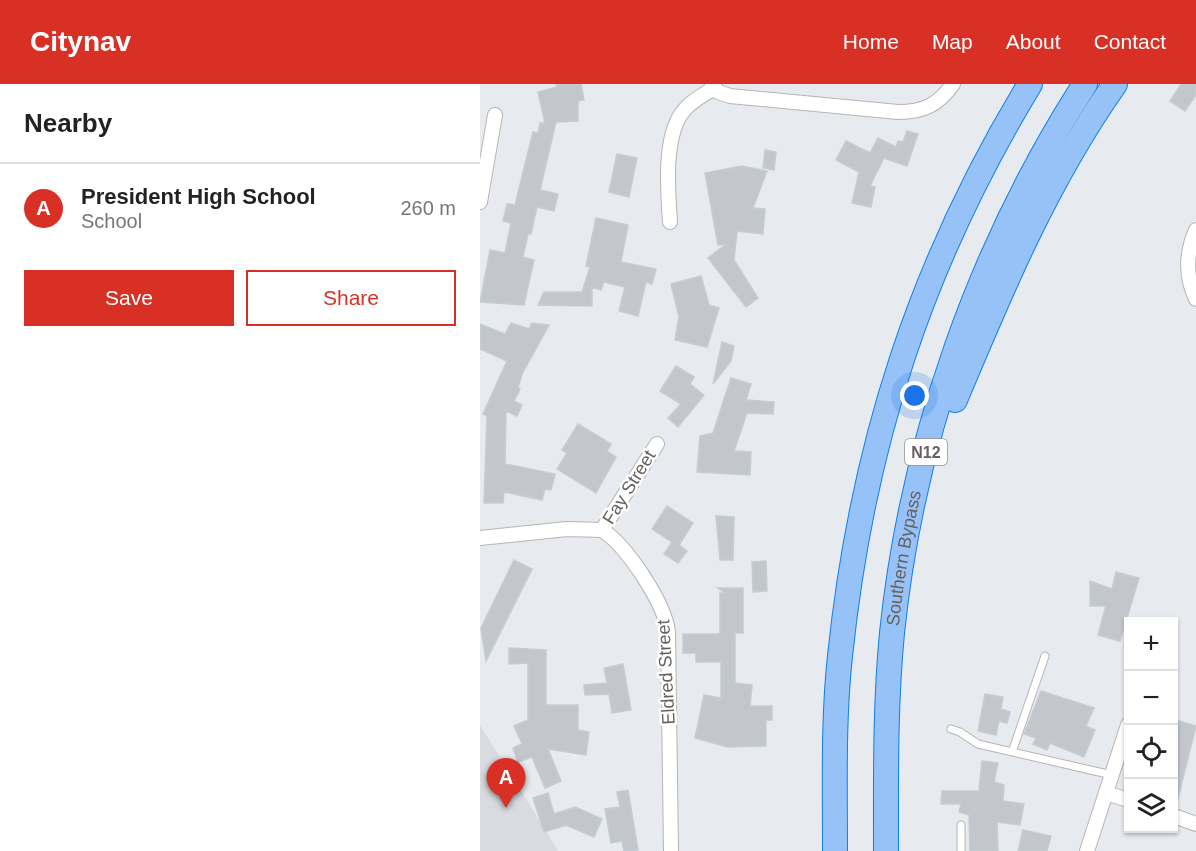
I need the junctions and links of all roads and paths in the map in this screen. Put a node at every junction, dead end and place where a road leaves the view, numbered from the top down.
1 (953, 84) edge
2 (1030, 84) edge
3 (1085, 84) edge
4 (1114, 84) edge
5 (713, 86) edge
6 (495, 115) dead end
7 (480, 202) edge
8 (670, 222) dead end
9 (1196, 230) edge
10 (1196, 299) edge
11 (657, 444) dead end
12 (915, 496) junction
13 (602, 530) junction
14 (480, 538) edge
15 (1045, 656) dead end
16 (951, 729) dead end
17 (1124, 738) edge
18 (1012, 752) junction
19 (1112, 775) junction
20 (1106, 793) junction
21 (1124, 799) edge
22 (1178, 818) edge
23 (1196, 824) edge
24 (961, 825) dead end
25 (671, 851) edge
26 (835, 851) edge
27 (886, 851) edge
28 (961, 851) edge
29 (1087, 851) edge

1 - 5 street
2 - 26 highway, N12
3 - 12 highway, Southern Bypass / N12
4 - 12 highway
5 - 8 street
6 - 7 street
9 - 10 street
11 - 13 street, Fay Street
12 - 27 highway, Southern Bypass / N12
13 - 14 street
13 - 25 street, Eldred Street
15 - 18 lane
16 - 18 lane
17 - 19 street
18 - 19 lane
19 - 20 street
20 - 21 street
20 - 29 street
22 - 23 street
24 - 28 lane

